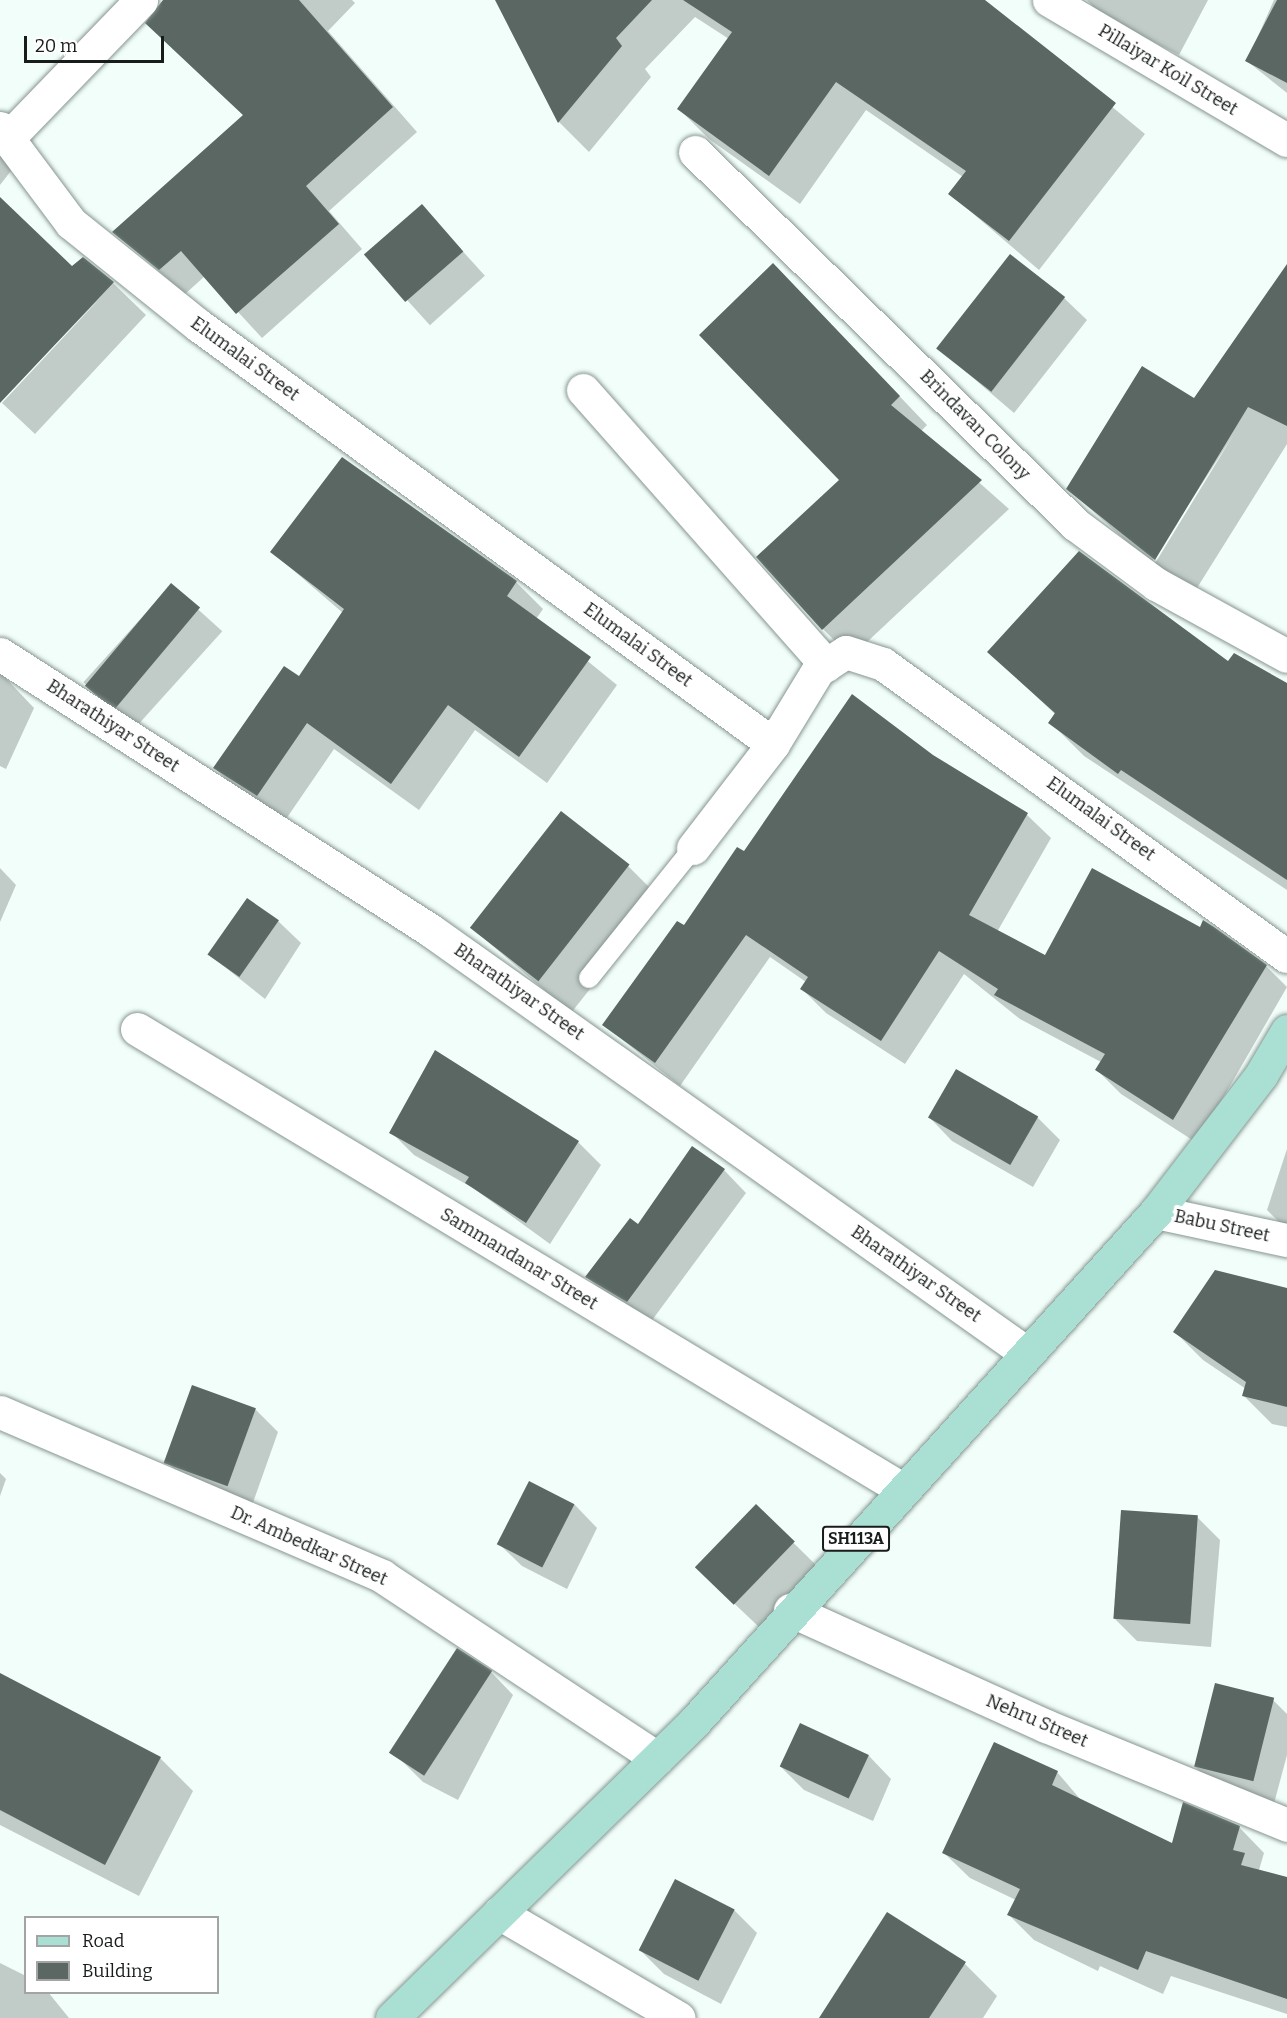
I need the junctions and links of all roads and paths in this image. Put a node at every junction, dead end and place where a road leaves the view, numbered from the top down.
1 (141, 0) edge
2 (1049, 0) edge
3 (4, 133) edge
4 (1287, 140) edge
5 (695, 152) dead end
6 (583, 390) dead end
7 (0, 654) edge
8 (1287, 656) edge
9 (826, 665) junction
10 (773, 744) junction
11 (693, 848) joint
12 (1287, 956) edge
13 (588, 978) dead end
14 (137, 1029) dead end
15 (1285, 1039) edge
16 (1156, 1212) junction
17 (1287, 1240) edge
18 (1025, 1352) junction
19 (0, 1412) edge
20 (902, 1489) junction
21 (790, 1610) junction
22 (657, 1758) junction
23 (1287, 1825) edge
24 (499, 1913) junction
25 (392, 2018) edge
26 (679, 2018) edge

1 - 3 street
2 - 4 street, Pillaiyar Koil Street
3 - 10 street, Elumalai Street
5 - 8 street, Brindavan Colony
6 - 9 street
7 - 18 street, Bharathiyar Street
9 - 10 street
9 - 12 street, Elumalai Street
10 - 11 street
11 - 13 lane
14 - 20 street, Sammandanar Street
15 - 16 main road, SH113A
16 - 17 street, Babu Street
16 - 18 main road, SH113A
18 - 20 main road, SH113A
19 - 22 street, Dr. Ambedkar Street
20 - 21 main road, SH113A
21 - 22 main road, SH113A
21 - 23 street, Nehru Street
22 - 24 main road, SH113A
24 - 25 main road, SH113A
24 - 26 street

